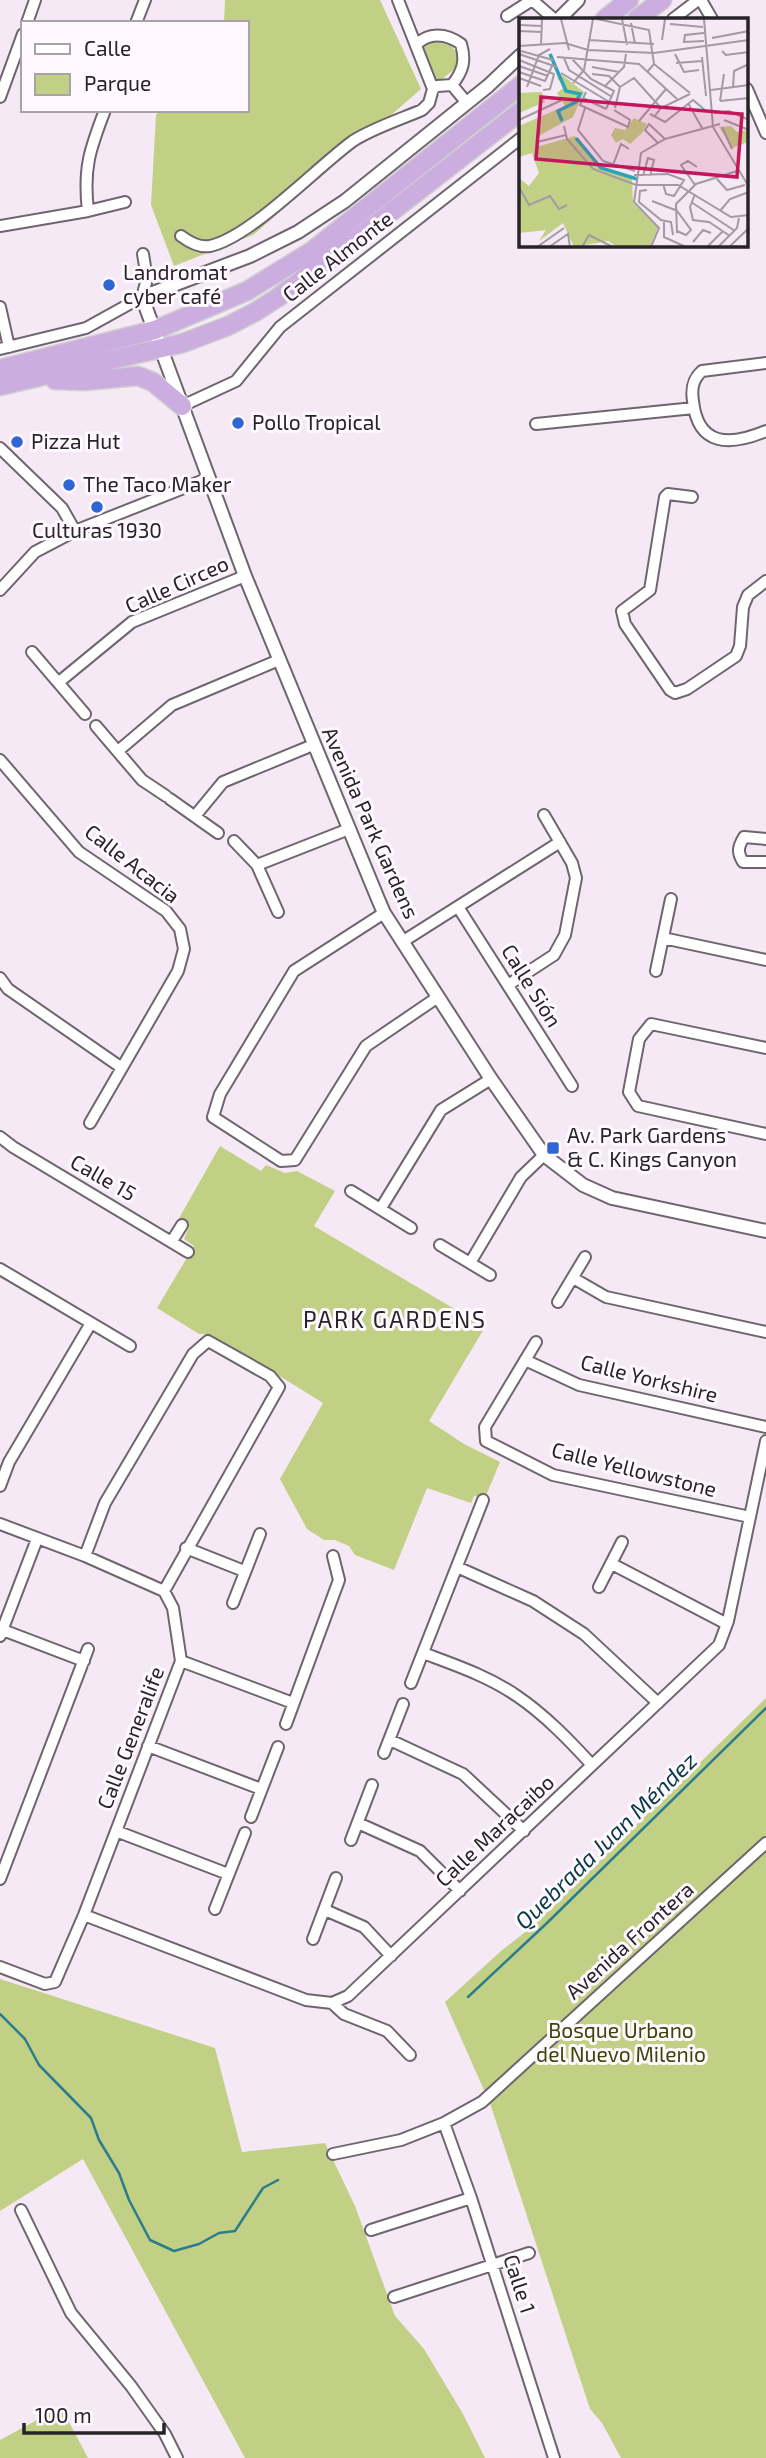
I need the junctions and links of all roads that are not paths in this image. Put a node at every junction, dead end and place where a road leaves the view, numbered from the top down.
1 (35, 0) edge
2 (145, 0) edge
3 (398, 0) edge
4 (532, 0) edge
5 (578, 0) edge
6 (629, 0) edge
7 (662, 0) edge
8 (699, 0) edge
9 (507, 16) dead end
10 (555, 18) edge
11 (557, 18) edge
12 (606, 18) edge
13 (639, 18) edge
14 (674, 18) edge
15 (711, 18) edge
16 (28, 21) edge
17 (137, 21) edge
18 (21, 39) edge
19 (416, 45) junction
20 (519, 57) edge
21 (452, 85) junction
22 (519, 87) edge
23 (433, 89) junction
24 (748, 91) edge
25 (0, 96) edge
26 (467, 103) junction
27 (104, 112) edge
28 (519, 113) edge
29 (766, 133) edge
30 (519, 140) edge
31 (125, 202) dead end
32 (88, 211) junction
33 (0, 226) edge
34 (181, 236) dead end
35 (143, 254) dead end
36 (142, 297) junction
37 (0, 307) edge
38 (155, 330) junction
39 (112, 342) junction
40 (162, 349) junction
41 (3, 352) edge
42 (766, 363) edge
43 (0, 369) edge
44 (34, 379) junction
45 (0, 386) edge
46 (182, 406) junction
47 (694, 408) junction
48 (536, 424) dead end
49 (766, 431) edge
50 (0, 448) edge
51 (209, 478) junction
52 (692, 497) dead end
53 (75, 531) junction
54 (245, 576) junction
55 (766, 581) edge
56 (0, 590) edge
57 (32, 652) dead end
58 (279, 660) junction
59 (59, 682) junction
60 (85, 714) dead end
61 (96, 726) dead end
62 (313, 745) junction
63 (118, 751) junction
64 (0, 760) edge
65 (195, 816) junction
66 (544, 816) dead end
67 (349, 829) junction
68 (218, 833) dead end
69 (766, 839) edge
70 (234, 841) dead end
71 (560, 842) junction
72 (766, 862) edge
73 (257, 865) junction
74 (671, 899) dead end
75 (458, 907) junction
76 (278, 912) dead end
77 (384, 912) junction
78 (663, 938) junction
79 (402, 942) junction
80 (766, 960) edge
81 (656, 971) dead end
82 (0, 978) edge
83 (508, 985) junction
84 (4, 993) edge
85 (438, 997) junction
86 (766, 1048) edge
87 (122, 1068) junction
88 (491, 1079) junction
89 (572, 1086) dead end
90 (90, 1123) dead end
91 (766, 1134) edge
92 (0, 1137) edge
93 (544, 1155) junction
94 (351, 1191) dead end
95 (382, 1208) junction
96 (182, 1225) dead end
97 (411, 1228) dead end
98 (766, 1231) edge
99 (172, 1241) junction
100 (440, 1245) dead end
101 (188, 1252) dead end
102 (585, 1256) dead end
103 (470, 1263) junction
104 (1, 1272) edge
105 (490, 1275) dead end
106 (573, 1278) junction
107 (558, 1303) dead end
108 (91, 1323) junction
109 (766, 1332) edge
110 (536, 1342) dead end
111 (130, 1346) dead end
112 (526, 1360) junction
113 (766, 1427) edge
114 (766, 1441) edge
115 (0, 1486) edge
116 (483, 1500) dead end
117 (750, 1517) junction
118 (0, 1524) edge
119 (260, 1534) dead end
120 (37, 1538) junction
121 (622, 1542) dead end
122 (186, 1548) junction
123 (85, 1556) junction
124 (333, 1556) dead end
125 (612, 1564) junction
126 (457, 1567) junction
127 (244, 1571) junction
128 (599, 1587) dead end
129 (164, 1591) junction
130 (233, 1603) dead end
131 (727, 1624) junction
132 (1, 1632) edge
133 (88, 1649) dead end
134 (423, 1653) junction
135 (83, 1661) junction
136 (181, 1661) junction
137 (411, 1683) dead end
138 (293, 1703) junction
139 (658, 1703) junction
140 (403, 1704) dead end
141 (286, 1724) dead end
142 (390, 1740) junction
143 (148, 1746) junction
144 (278, 1747) dead end
145 (384, 1753) dead end
146 (592, 1765) junction
147 (372, 1785) dead end
148 (261, 1789) junction
149 (251, 1817) dead end
150 (358, 1823) junction
151 (116, 1831) junction
152 (524, 1831) junction
153 (245, 1833) dead end
154 (351, 1840) dead end
155 (766, 1843) edge
156 (228, 1874) junction
157 (337, 1878) dead end
158 (0, 1879) edge
159 (460, 1891) junction
160 (215, 1909) dead end
161 (325, 1910) junction
162 (84, 1914) junction
163 (313, 1939) dead end
164 (391, 1956) junction
165 (0, 1967) edge
166 (332, 2003) junction
167 (410, 2055) dead end
168 (444, 2123) junction
169 (333, 2154) dead end
170 (471, 2198) junction
171 (20, 2210) dead end
172 (372, 2230) dead end
173 (529, 2253) dead end
174 (492, 2265) junction
175 (394, 2297) dead end
176 (177, 2458) edge
177 (554, 2458) edge

1 - 16 street
2 - 17 street
3 - 19 street
4 - 9 street
4 - 10 street
5 - 11 street
6 - 12 highway
7 - 13 highway
8 - 14 street
8 - 15 street
18 - 25 street
19 - 21 street
19 - 23 street
20 - 26 street
21 - 23 street
21 - 26 street
22 - 38 highway
23 - 34 street
24 - 29 street
26 - 36 street
27 - 32 street
28 - 40 highway
30 - 46 street, Calle Almonte
31 - 32 street
32 - 33 street
35 - 36 street
36 - 38 street, Avenida Park Gardens
36 - 41 street
37 - 41 street
38 - 39 highway
38 - 40 street, Avenida Park Gardens
39 - 41 highway
39 - 43 highway
40 - 44 highway
40 - 46 street, Avenida Park Gardens
42 - 47 street
44 - 45 highway
44 - 46 highway
46 - 51 street, Avenida Park Gardens
47 - 48 street
47 - 49 street
50 - 53 street
51 - 53 street
51 - 54 street, Avenida Park Gardens
52 - 55 street
53 - 56 street
54 - 58 street, Avenida Park Gardens
54 - 59 street, Calle Circeo
57 - 59 street
58 - 62 street, Avenida Park Gardens
58 - 63 street
59 - 60 street
61 - 63 street
62 - 65 street
62 - 67 street, Avenida Park Gardens
63 - 65 street
64 - 87 street, Calle Acacia
65 - 68 street
66 - 71 street
67 - 73 street
67 - 77 street, Avenida Park Gardens
69 - 72 street
70 - 73 street
71 - 75 street
71 - 83 street
73 - 76 street
74 - 78 street
75 - 79 street
75 - 83 street, Calle Sión
77 - 79 street, Avenida Park Gardens
77 - 85 street
78 - 80 street
78 - 81 street
79 - 85 street, Avenida Park Gardens
82 - 84 street
83 - 89 street, Calle Sión
84 - 87 street
85 - 88 street, Avenida Park Gardens
86 - 91 street
87 - 90 street, Calle Acacia
88 - 93 street, Avenida Park Gardens
88 - 95 street
92 - 99 street, Calle 15
93 - 98 street, Avenida Park Gardens
93 - 103 street
94 - 95 street
95 - 97 street
96 - 99 street
99 - 101 street, Calle 15
100 - 103 street
102 - 106 street
103 - 105 street
104 - 108 street
106 - 107 street
106 - 109 street
108 - 111 street
108 - 115 street
110 - 112 street
112 - 113 street, Calle Yorkshire
112 - 117 street, Calle Yellowstone
114 - 117 street, Calle Maracaibo
116 - 126 street
117 - 131 street, Calle Maracaibo
118 - 120 street
119 - 127 street
120 - 123 street
120 - 132 street
121 - 125 street
122 - 123 street
122 - 127 street
122 - 129 street
123 - 129 street
124 - 138 street
125 - 128 street
125 - 131 street
126 - 134 street
126 - 139 street
127 - 130 street
129 - 136 street, Calle Generalife
131 - 139 street, Calle Maracaibo
132 - 135 street
133 - 135 street
134 - 137 street
134 - 146 street
135 - 158 street
136 - 138 street
136 - 143 street, Calle Generalife
138 - 141 street
139 - 146 street, Calle Maracaibo
140 - 142 street
142 - 145 street
142 - 152 street
143 - 148 street
143 - 151 street, Calle Generalife
144 - 148 street
146 - 152 street, Calle Maracaibo
147 - 150 street
148 - 149 street
150 - 154 street
150 - 159 street
151 - 156 street
151 - 162 street, Calle Generalife
152 - 159 street, Calle Maracaibo
153 - 156 street
155 - 168 street, Avenida Frontera
156 - 160 street
157 - 161 street
159 - 164 street, Calle Maracaibo
161 - 163 street
161 - 164 street
162 - 165 street, Calle Generalife
162 - 166 street
164 - 166 street, Calle Maracaibo
166 - 167 street
168 - 169 street, Avenida Frontera
168 - 170 street, Calle 1
170 - 172 street
170 - 174 street, Calle 1
171 - 176 street
173 - 174 street
174 - 175 street
174 - 177 street, Calle 1

